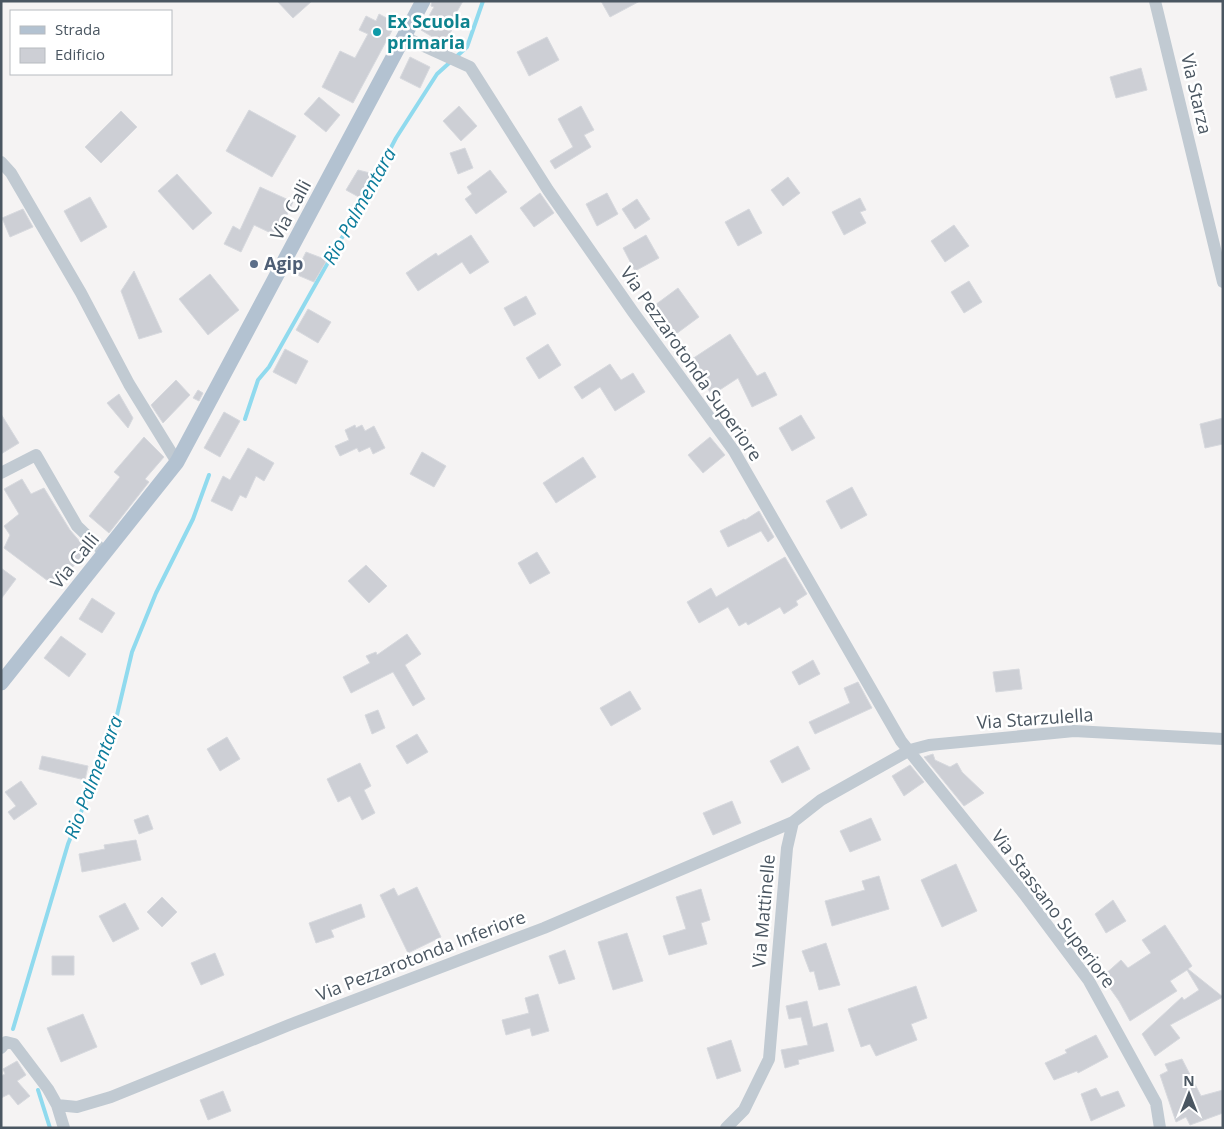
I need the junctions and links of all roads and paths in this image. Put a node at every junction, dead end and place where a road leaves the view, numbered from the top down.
1 (423, 1) edge
2 (1155, 1) edge
3 (404, 37) junction
4 (1, 162) edge
5 (1223, 282) edge
6 (177, 462) junction
7 (1, 473) edge
8 (105, 553) junction
9 (1, 683) edge
10 (1223, 739) edge
11 (910, 750) junction
12 (793, 822) junction
13 (1, 1048) edge
14 (57, 1105) junction
15 (64, 1128) edge
16 (726, 1128) edge
17 (1160, 1128) edge

1 - 3 main road, Via Calli
2 - 5 street, Via Starza
3 - 6 main road, Via Calli
3 - 11 street, Via Pezzarotonda Superiore
4 - 6 street
6 - 8 main road, Via Calli
7 - 8 street
8 - 9 main road, Via Calli
10 - 11 street, Via Starzulella
11 - 12 street
11 - 17 street, Via Stassano Superiore
12 - 14 street, Via Pezzarotonda Inferiore
12 - 16 street, Via Mattinelle
13 - 14 street
14 - 15 street

